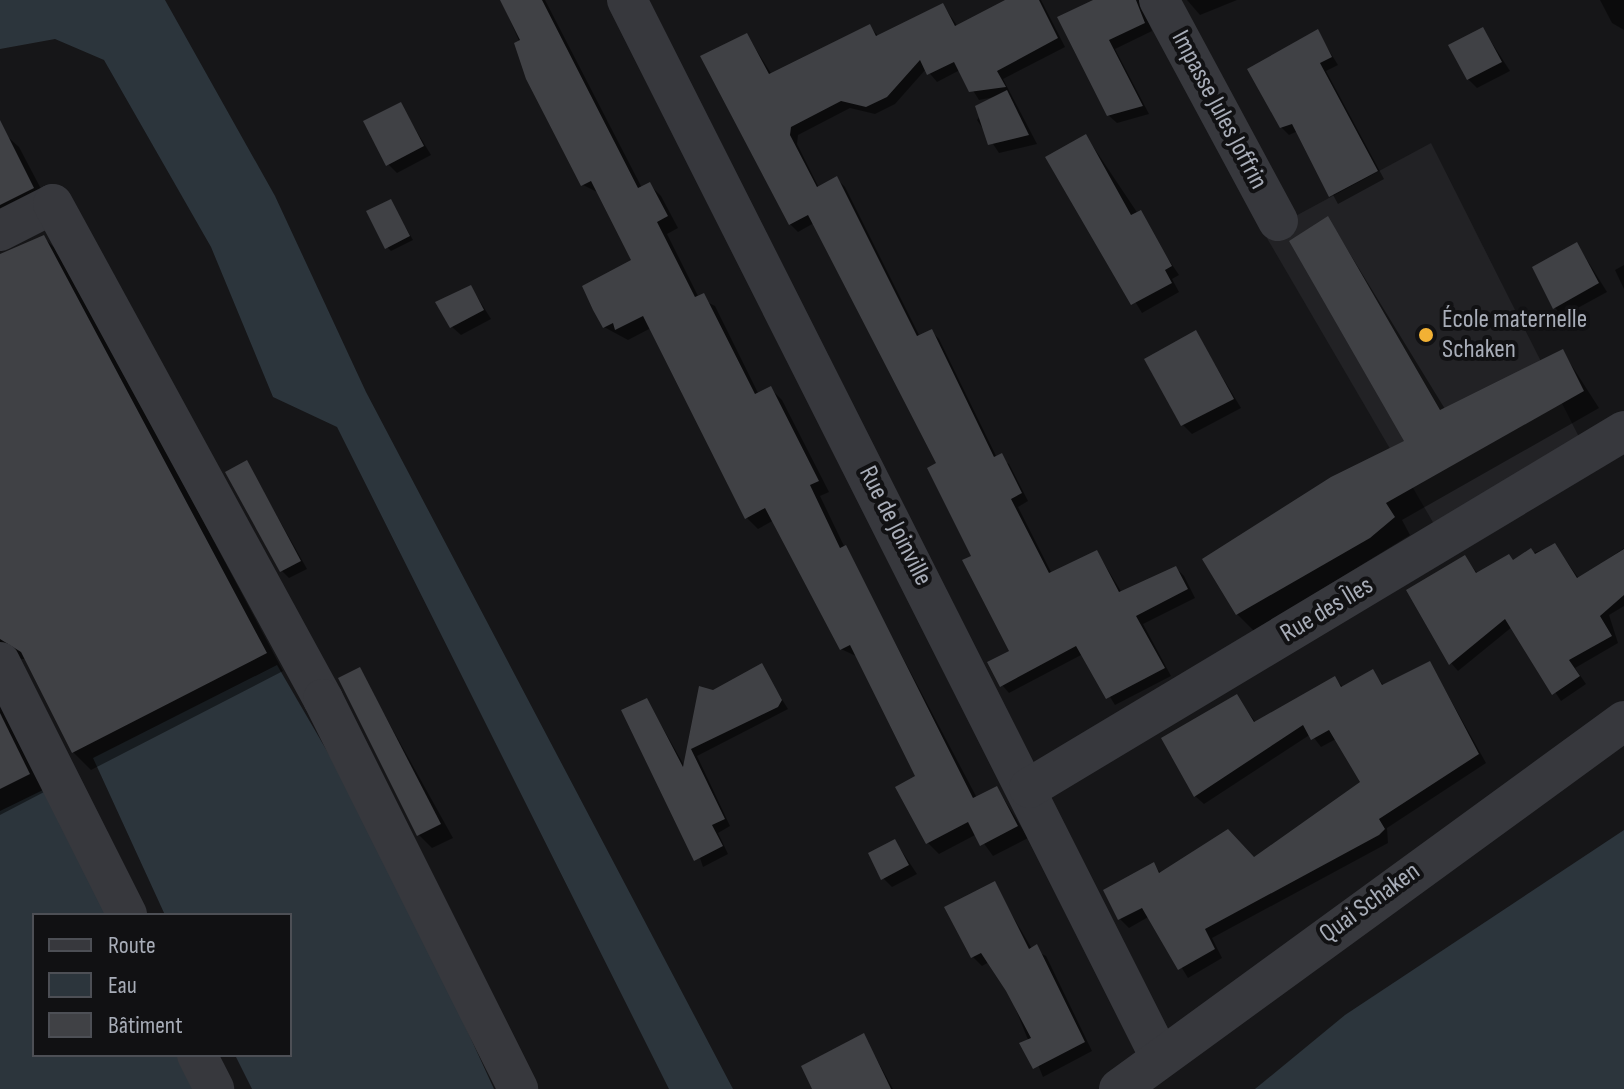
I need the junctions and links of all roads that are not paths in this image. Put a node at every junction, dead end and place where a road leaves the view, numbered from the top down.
1 (627, 0) edge
2 (1159, 0) edge
3 (1278, 221) dead end
4 (0, 231) edge
5 (1624, 431) edge
6 (0, 662) edge
7 (1624, 721) edge
8 (1029, 788) junction
9 (126, 913) edge
10 (1159, 1055) junction
11 (198, 1057) edge
12 (214, 1089) edge
13 (518, 1089) edge
14 (1119, 1089) edge

1 - 8 street, Rue de Joinville
2 - 3 street, Impasse Jules Joffrin
4 - 13 street
5 - 8 street, Rue des Îles
6 - 9 street
7 - 10 street, Quai Schaken
8 - 10 street, Rue de Joinville
10 - 14 street, Quai Schaken
11 - 12 street

